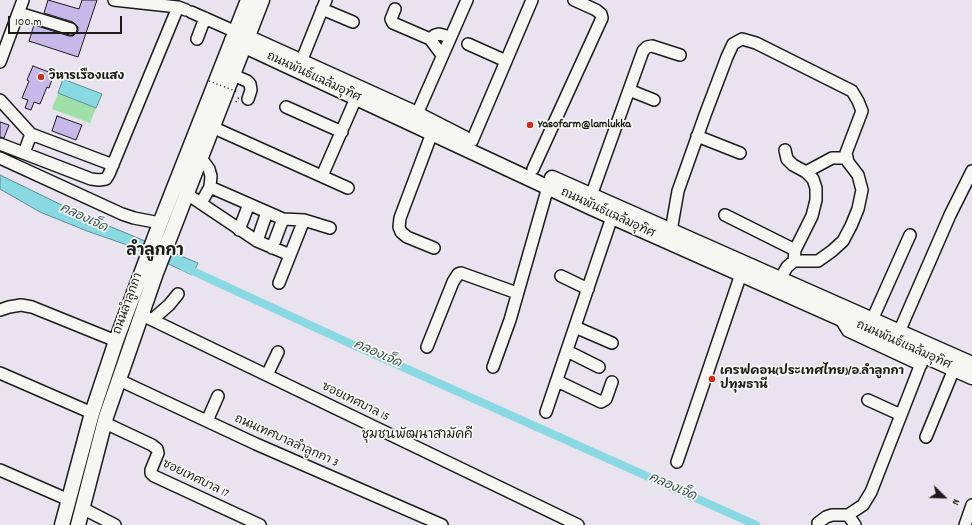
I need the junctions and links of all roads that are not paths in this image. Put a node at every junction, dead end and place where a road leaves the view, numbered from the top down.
1 (23, 0) edge
2 (114, 0) edge
3 (248, 0) edge
4 (262, 0) edge
5 (467, 0) edge
6 (532, 0) edge
7 (574, 0) edge
8 (324, 5) edge
9 (395, 9) dead end
10 (185, 10) junction
11 (19, 13) junction
12 (205, 18) junction
13 (353, 22) dead end
14 (71, 29) dead end
15 (450, 37) junction
16 (197, 39) dead end
17 (240, 39) junction
18 (430, 39) junction
19 (468, 44) dead end
20 (442, 55) junction
21 (680, 55) dead end
22 (0, 62) edge
23 (301, 62) junction
24 (506, 62) junction
25 (233, 75) junction
26 (629, 90) junction
27 (243, 93) dead end
28 (356, 98) junction
29 (0, 100) edge
30 (654, 100) dead end
31 (286, 107) dead end
32 (417, 114) junction
33 (212, 127) junction
34 (342, 132) junction
35 (432, 133) junction
36 (31, 134) junction
37 (697, 136) junction
38 (472, 141) junction
39 (0, 144) edge
40 (785, 150) dead end
41 (740, 152) dead end
42 (24, 153) junction
43 (0, 158) edge
44 (200, 158) junction
45 (846, 158) junction
46 (113, 165) junction
47 (533, 169) junction
48 (972, 171) edge
49 (806, 172) junction
50 (322, 176) junction
51 (91, 179) junction
52 (210, 187) junction
53 (548, 187) junction
54 (348, 188) dead end
55 (187, 194) junction
56 (591, 196) junction
57 (83, 197) junction
58 (201, 203) junction
59 (249, 204) junction
60 (267, 212) junction
61 (725, 215) dead end
62 (612, 217) junction
63 (283, 219) junction
64 (304, 220) junction
65 (159, 224) junction
66 (330, 228) dead end
67 (239, 230) junction
68 (671, 231) junction
69 (910, 236) dead end
70 (256, 241) junction
71 (272, 248) junction
72 (434, 248) dead end
73 (795, 250) junction
74 (290, 255) junction
75 (794, 262) junction
76 (741, 274) junction
77 (561, 276) dead end
78 (780, 279) junction
79 (279, 283) dead end
80 (588, 289) junction
81 (517, 293) junction
82 (178, 294) dead end
83 (0, 310) edge
84 (148, 317) junction
85 (872, 320) junction
86 (575, 328) junction
87 (899, 332) junction
88 (116, 341) junction
89 (612, 343) dead end
90 (427, 347) dead end
91 (567, 351) junction
92 (278, 352) dead end
93 (922, 360) junction
94 (493, 367) dead end
95 (599, 367) dead end
96 (972, 367) edge
97 (954, 369) junction
98 (0, 373) edge
99 (267, 375) junction
100 (119, 380) junction
101 (557, 381) junction
102 (612, 382) dead end
103 (218, 396) dead end
104 (868, 400) dead end
105 (546, 412) dead end
106 (92, 413) junction
107 (901, 415) junction
108 (207, 421) junction
109 (105, 423) junction
110 (926, 437) dead end
111 (677, 462) dead end
112 (0, 471) edge
113 (68, 500) junction
114 (972, 505) edge
115 (82, 508) junction
116 (848, 515) junction
117 (818, 523) dead end
118 (62, 525) edge
119 (78, 525) edge
120 (115, 525) edge
121 (260, 525) edge
122 (442, 525) edge
123 (578, 525) edge
124 (855, 525) edge
125 (965, 525) edge

1 - 11 street
2 - 10 street
3 - 17 main road, ถนนลำลูกกา
4 - 17 main road, ถนนลำลูกกา
5 - 15 street
6 - 24 street
7 - 47 street
8 - 13 street
8 - 23 street
9 - 18 street
10 - 12 street
10 - 46 street
11 - 14 street
11 - 22 street
12 - 16 street
12 - 17 street
15 - 18 street
15 - 20 street
17 - 23 main road, ถนนพันธ์แฉล้มอุทิศ
17 - 25 main road, ถนนลำลูกกา
17 - 28 main road, ถนนพันธ์แฉล้มอุทิศ
17 - 65 main road, ถนนลำลูกกา
18 - 20 street
19 - 24 street
20 - 32 street
21 - 26 street
23 - 32 main road, ถนนพันธ์แฉล้มอุทิศ
24 - 38 street
25 - 27 street
25 - 33 main road, ถนนลำลูกกา
26 - 30 street
26 - 56 street
28 - 34 street
28 - 35 main road, ถนนพันธ์แฉล้มอุทิศ
29 - 36 street
31 - 34 street
32 - 38 main road, ถนนพันธ์แฉล้มอุทิศ
33 - 44 main road, ถนนลำลูกกา
33 - 50 street
34 - 50 street
35 - 53 main road, ถนนพันธ์แฉล้มอุทิศ
35 - 72 street
36 - 42 street
36 - 46 street
37 - 41 street
37 - 45 street
37 - 68 street
38 - 47 main road, ถนนพันธ์แฉล้มอุทิศ
39 - 42 street
40 - 49 street
42 - 51 street
43 - 57 street
44 - 52 street
44 - 55 main road, ถนนลำลูกกา
45 - 49 street
45 - 75 street
46 - 51 street
47 - 56 main road, ถนนพันธ์แฉล้มอุทิศ
48 - 87 street
49 - 73 street
50 - 54 street
51 - 57 street
52 - 58 street
52 - 59 street
53 - 62 main road, ถนนพันธ์แฉล้มอุทิศ
53 - 81 street
55 - 58 street
55 - 84 main road, ถนนลำลูกกา
56 - 68 main road, ถนนพันธ์แฉล้มอุทิศ
57 - 65 street
58 - 67 street
59 - 60 street
59 - 67 street
60 - 63 street
60 - 70 street
61 - 73 street
62 - 76 main road, ถนนพันธ์แฉล้มอุทิศ
62 - 80 street
63 - 64 street
63 - 71 street
64 - 66 street
64 - 74 street
65 - 88 main road, ถนนลำลูกกา
67 - 70 street
68 - 78 main road, ถนนพันธ์แฉล้มอุทิศ
69 - 85 street
70 - 71 street
71 - 74 street
73 - 75 street
74 - 79 street
75 - 78 street
76 - 93 main road, ถนนพันธ์แฉล้มอุทิศ
76 - 111 street
77 - 80 street
78 - 85 main road, ถนนพันธ์แฉล้มอุทิศ
80 - 86 street
81 - 90 street
81 - 94 street
82 - 84 street
83 - 88 street
84 - 99 street, ซอยเทศบาล 15
84 - 100 main road, ถนนลำลูกกา
85 - 87 main road, ถนนพันธ์แฉล้มอุทิศ
86 - 89 street
86 - 91 street
87 - 96 main road, ถนนพันธ์แฉล้มอุทิศ
88 - 106 main road, ถนนลำลูกกา
91 - 95 street
91 - 101 street
92 - 99 street
93 - 97 main road, ถนนพันธ์แฉล้มอุทิศ
93 - 107 street
96 - 97 main road, ถนนพันธ์แฉล้มอุทิศ
97 - 110 street
98 - 106 street
99 - 123 street, ซอยเทศบาล 15
100 - 108 street, ถนนเทศบาลลำลูกกา 3
100 - 109 main road, ถนนลำลูกกา
101 - 102 street
101 - 105 street
103 - 108 street
104 - 107 street
106 - 113 main road, ถนนลำลูกกา
107 - 116 street
108 - 122 street, ถนนเทศบาลลำลูกกา 3
109 - 115 main road, ถนนลำลูกกา
109 - 121 street, ซอยเทศบาล 17
112 - 113 street
113 - 118 main road, ถนนลำลูกกา
114 - 125 street
115 - 119 main road, ถนนลำลูกกา
115 - 120 street
116 - 117 street
116 - 124 street

